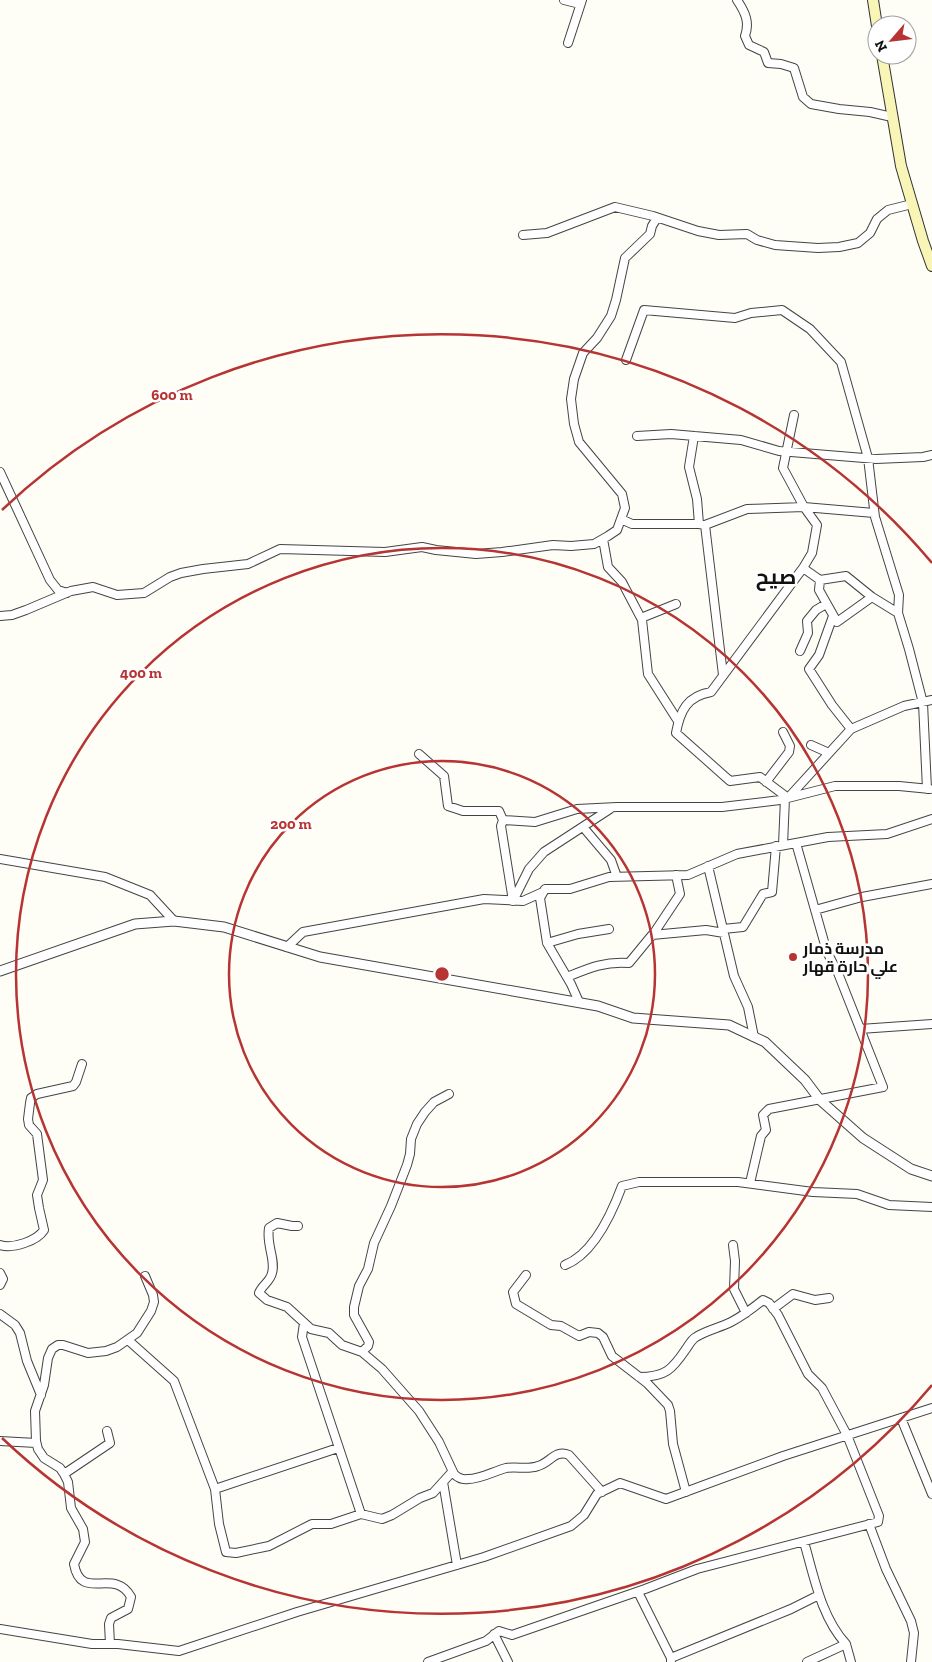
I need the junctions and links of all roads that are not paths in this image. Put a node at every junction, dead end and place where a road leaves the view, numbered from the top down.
1 (564, 0) edge
2 (737, 0) edge
3 (873, 0) edge
4 (581, 2) edge
5 (875, 15) edge
6 (568, 43) dead end
7 (884, 65) edge
8 (892, 117) junction
9 (912, 204) junction
10 (657, 218) junction
11 (524, 235) dead end
12 (932, 266) edge
13 (626, 360) dead end
14 (794, 416) dead end
15 (637, 436) dead end
16 (694, 436) junction
17 (787, 451) junction
18 (932, 455) edge
19 (868, 458) junction
20 (0, 472) edge
21 (804, 507) junction
22 (874, 513) junction
23 (621, 520) junction
24 (702, 525) junction
25 (602, 540) junction
26 (803, 568) junction
27 (820, 580) junction
28 (67, 593) junction
29 (872, 597) junction
30 (676, 604) dead end
31 (826, 604) junction
32 (898, 613) junction
33 (0, 616) edge
34 (833, 616) junction
35 (641, 618) junction
36 (800, 651) dead end
37 (723, 675) junction
38 (932, 700) edge
39 (923, 703) junction
40 (678, 721) junction
41 (851, 729) junction
42 (783, 732) dead end
43 (811, 745) dead end
44 (829, 753) junction
45 (419, 754) dead end
46 (766, 782) junction
47 (930, 789) edge
48 (787, 798) junction
49 (612, 807) junction
50 (932, 819) edge
51 (503, 820) junction
52 (582, 827) junction
53 (796, 843) junction
54 (780, 846) junction
55 (0, 859) edge
56 (708, 866) junction
57 (676, 875) junction
58 (617, 877) junction
59 (932, 884) edge
60 (543, 892) junction
61 (513, 901) junction
62 (815, 910) junction
63 (174, 921) junction
64 (609, 929) dead end
65 (724, 931) junction
66 (652, 936) junction
67 (547, 943) junction
68 (287, 947) junction
69 (0, 971) edge
70 (567, 977) junction
71 (578, 1002) junction
72 (932, 1024) edge
73 (860, 1029) junction
74 (754, 1037) junction
75 (82, 1064) dead end
76 (449, 1094) dead end
77 (820, 1100) junction
78 (932, 1176) edge
79 (750, 1183) junction
80 (932, 1206) edge
81 (298, 1226) dead end
82 (733, 1244) dead end
83 (0, 1245) edge
84 (565, 1265) dead end
85 (0, 1274) edge
86 (526, 1274) dead end
87 (145, 1276) dead end
88 (0, 1284) edge
89 (829, 1298) dead end
90 (773, 1309) junction
91 (746, 1313) junction
92 (0, 1314) edge
93 (304, 1323) junction
94 (128, 1340) junction
95 (362, 1352) junction
96 (639, 1377) junction
97 (41, 1395) junction
98 (932, 1408) edge
99 (902, 1418) junction
100 (107, 1431) dead end
101 (847, 1435) junction
102 (0, 1441) edge
103 (36, 1443) junction
104 (338, 1448) junction
105 (452, 1472) junction
106 (64, 1474) junction
107 (443, 1482) junction
108 (215, 1489) junction
109 (602, 1492) junction
110 (686, 1492) junction
111 (932, 1494) edge
112 (362, 1514) junction
113 (869, 1524) junction
114 (804, 1542) junction
115 (457, 1565) junction
116 (638, 1592) junction
117 (819, 1595) junction
118 (0, 1629) edge
119 (494, 1634) junction
120 (110, 1644) junction
121 (846, 1644) junction
122 (438, 1660) edge
123 (671, 1660) edge
124 (428, 1662) edge
125 (508, 1662) edge
126 (807, 1662) edge
127 (851, 1662) edge
128 (911, 1662) edge

1 - 4 street
2 - 8 street
3 - 5 main road
4 - 6 street
7 - 8 main road
8 - 9 main road
9 - 10 street
9 - 12 main road
10 - 11 street
10 - 23 street
13 - 19 street
14 - 17 street
15 - 16 street
16 - 17 street
16 - 24 street
17 - 19 street
17 - 21 street
18 - 19 street
19 - 22 street
20 - 28 street
21 - 22 street
21 - 24 street
21 - 26 street
22 - 32 street
23 - 24 street
23 - 25 street
24 - 37 street
25 - 28 street
25 - 35 street
26 - 27 street
26 - 37 street
27 - 29 street
27 - 31 street
28 - 33 street
29 - 32 street
29 - 34 street
30 - 35 street
31 - 34 street
31 - 36 street
32 - 39 street
34 - 41 street
35 - 40 street
37 - 40 street
38 - 39 street
39 - 41 street
39 - 47 street
40 - 46 street
41 - 44 street
42 - 46 street
43 - 44 street
44 - 48 street
45 - 51 street
46 - 48 street
47 - 48 street
48 - 49 street
48 - 54 street
49 - 51 street
49 - 52 street
50 - 53 street
51 - 61 street
52 - 58 street
52 - 61 street
53 - 54 street
53 - 62 street
54 - 56 street
54 - 65 street
55 - 63 street
56 - 57 street
56 - 65 street
57 - 58 street
57 - 66 street
58 - 60 street
59 - 62 street
60 - 61 street
60 - 67 street
61 - 68 street
62 - 73 street
63 - 68 street
63 - 69 street
64 - 67 street
65 - 66 street
65 - 74 street
66 - 70 street
67 - 70 street
68 - 71 street
70 - 71 street
71 - 74 street
72 - 73 street
73 - 77 street
74 - 77 street
75 - 83 street
76 - 95 street
77 - 78 street
77 - 79 street
79 - 80 street
79 - 84 street
81 - 93 street
82 - 91 street
85 - 88 street
86 - 96 street
87 - 94 street
89 - 90 street
90 - 91 street
90 - 101 street
91 - 96 street
92 - 97 street
93 - 95 street
93 - 104 street
94 - 97 street
94 - 108 street
95 - 105 street
96 - 110 street
97 - 103 street
98 - 99 street
99 - 101 street
99 - 111 street
100 - 106 street
101 - 110 street
101 - 113 street
102 - 103 street
103 - 106 street
104 - 108 street
104 - 112 street
105 - 107 street
105 - 109 street
106 - 120 street
107 - 112 street
107 - 115 street
108 - 112 street
109 - 110 street
109 - 115 street
113 - 114 street
113 - 128 street
114 - 116 street
114 - 117 street
115 - 120 street
116 - 119 street
116 - 123 street
117 - 121 street
117 - 123 street
118 - 120 street
119 - 122 street
119 - 125 street
121 - 126 street
121 - 127 street
122 - 124 street

